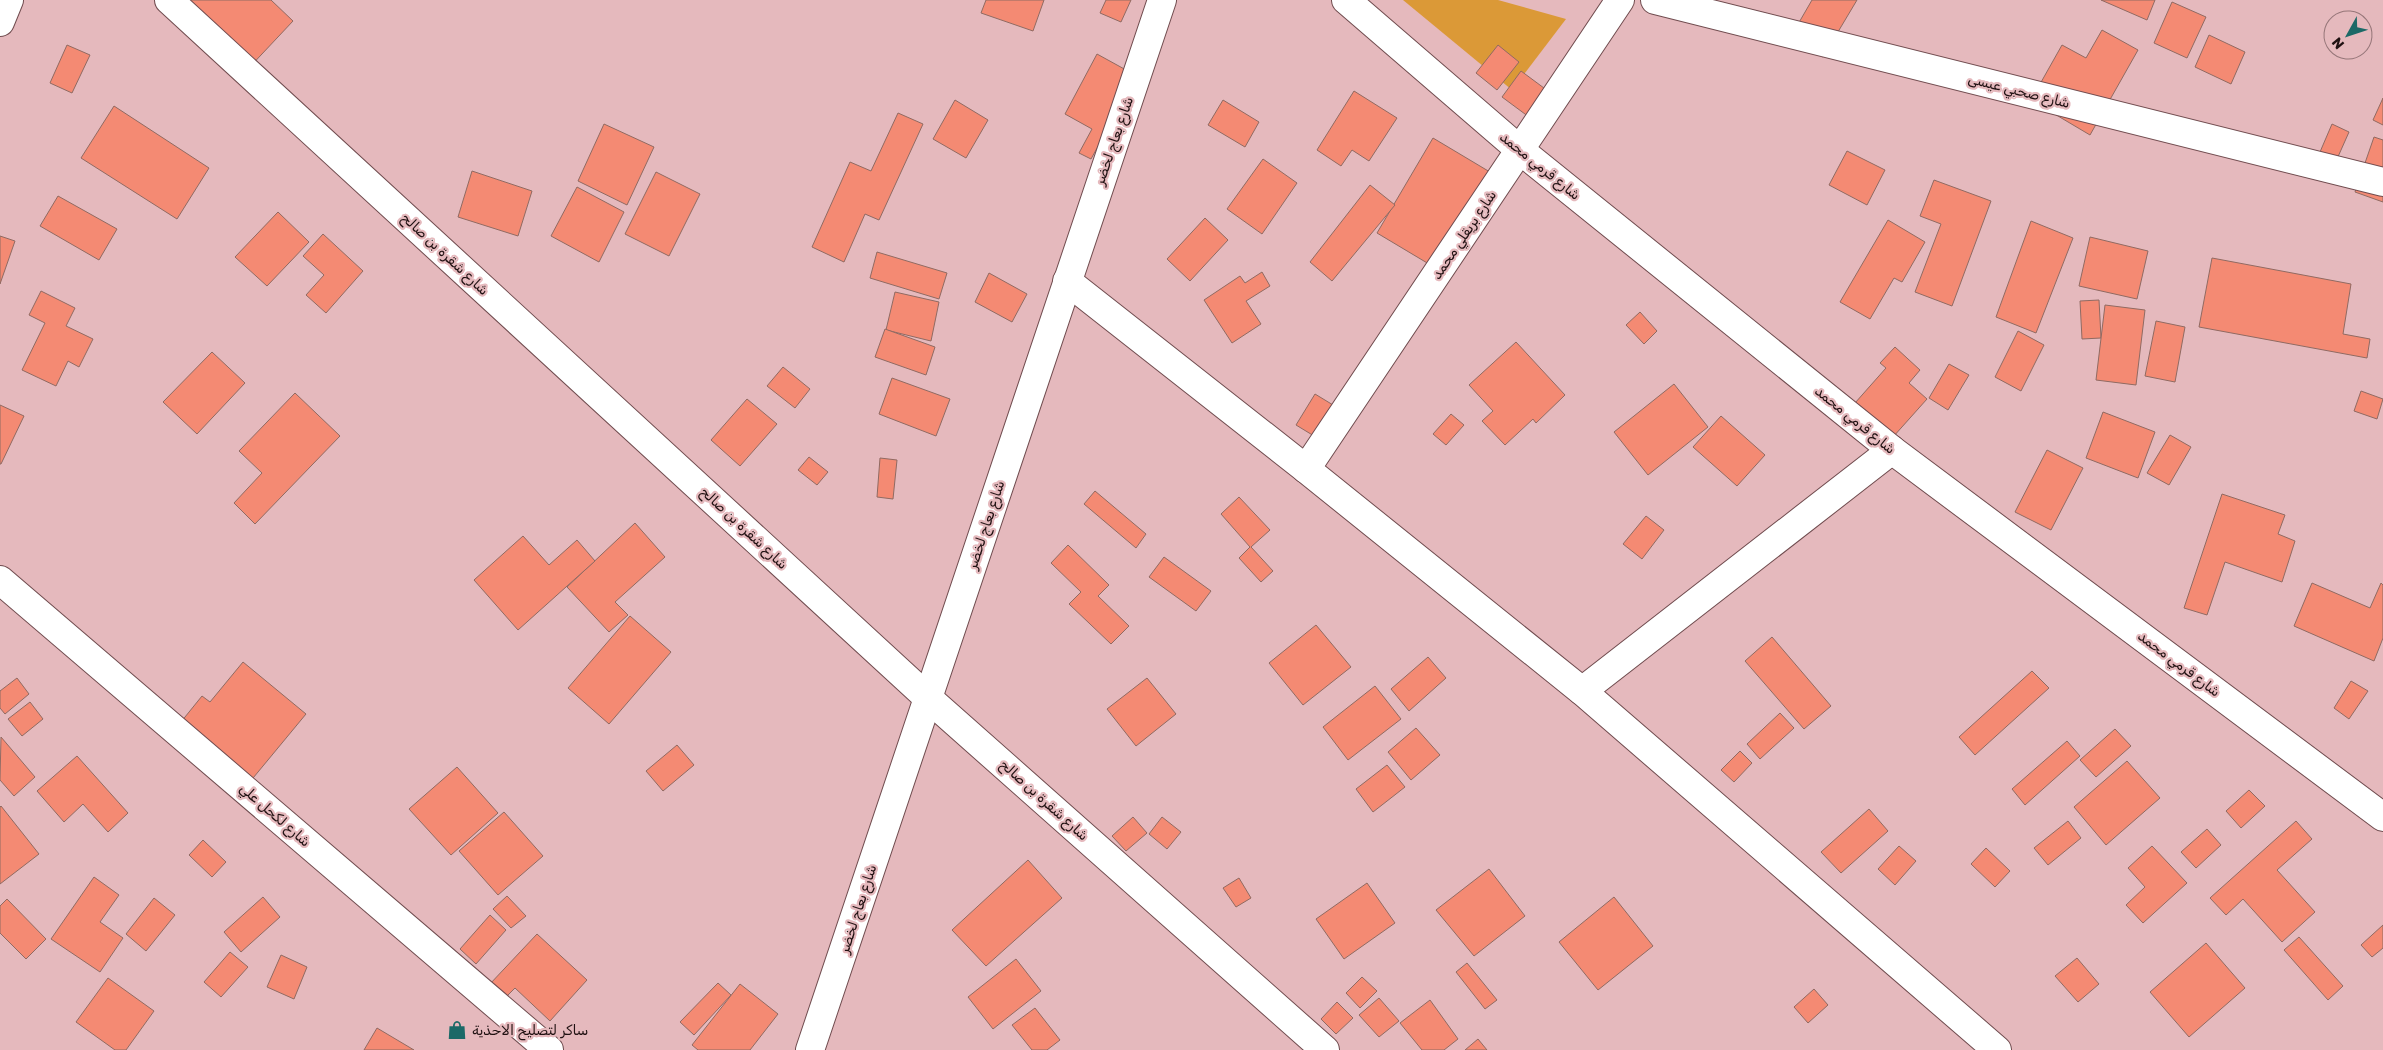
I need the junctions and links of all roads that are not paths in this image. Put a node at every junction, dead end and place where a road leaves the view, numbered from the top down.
1 (9, 0) edge
2 (168, 0) edge
3 (1162, 0) edge
4 (1346, 0) edge
5 (1620, 0) edge
6 (1655, 0) edge
7 (0, 22) edge
8 (1521, 151) junction
9 (2383, 182) edge
10 (1067, 281) junction
11 (1892, 450) junction
12 (1306, 469) junction
13 (0, 580) edge
14 (1582, 691) junction
15 (928, 698) junction
16 (2383, 817) edge
17 (549, 1050) edge
18 (810, 1050) edge
19 (1325, 1050) edge
20 (1997, 1050) edge

1 - 7 street
2 - 15 street, شارع شقرة بن صالح
3 - 10 street, شارع بعاج لخضر
4 - 8 street, شارع قرمي محمد
5 - 8 street, شارع بريقلي محمد
6 - 9 street, شارع صحبي عيسى
8 - 11 street, شارع قرمي محمد
8 - 12 street, شارع بريقلي محمد
10 - 12 street
10 - 15 street, شارع بعاج لخضر
11 - 14 street
11 - 16 street, شارع قرمي محمد
12 - 14 street
13 - 17 street, شارع لكحل علي
14 - 20 street
15 - 18 street, شارع بعاج لخضر
15 - 19 street, شارع شقرة بن صالح

